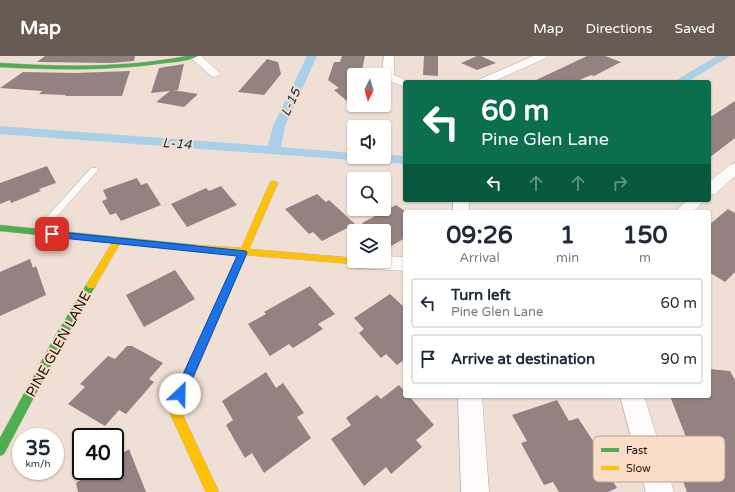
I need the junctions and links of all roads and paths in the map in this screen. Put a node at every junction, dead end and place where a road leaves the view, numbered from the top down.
1 (194, 56) edge
2 (389, 56) edge
3 (542, 56) edge
4 (0, 65) edge
5 (215, 74) dead end
6 (487, 80) edge
7 (400, 82) edge
8 (735, 168) edge
9 (94, 170) dead end
10 (274, 183) dead end
11 (711, 188) edge
12 (695, 202) edge
13 (685, 210) edge
14 (0, 228) edge
15 (38, 232) junction
16 (118, 240) junction
17 (243, 253) junction
18 (347, 260) edge
19 (391, 263) edge
20 (403, 264) edge
21 (470, 398) edge
22 (633, 398) edge
23 (644, 436) edge
24 (0, 450) edge
25 (657, 482) edge
26 (213, 492) edge
27 (475, 492) edge
28 (660, 492) edge

1 - 4 street
1 - 5 street
2 - 7 street
3 - 6 street
8 - 11 street
9 - 15 lane
10 - 17 street
12 - 13 street
14 - 15 street
15 - 16 street
16 - 17 street
16 - 24 street, PINE GLEN LANE
17 - 18 street
17 - 26 street
19 - 20 street
21 - 27 street
22 - 23 street
25 - 28 street

